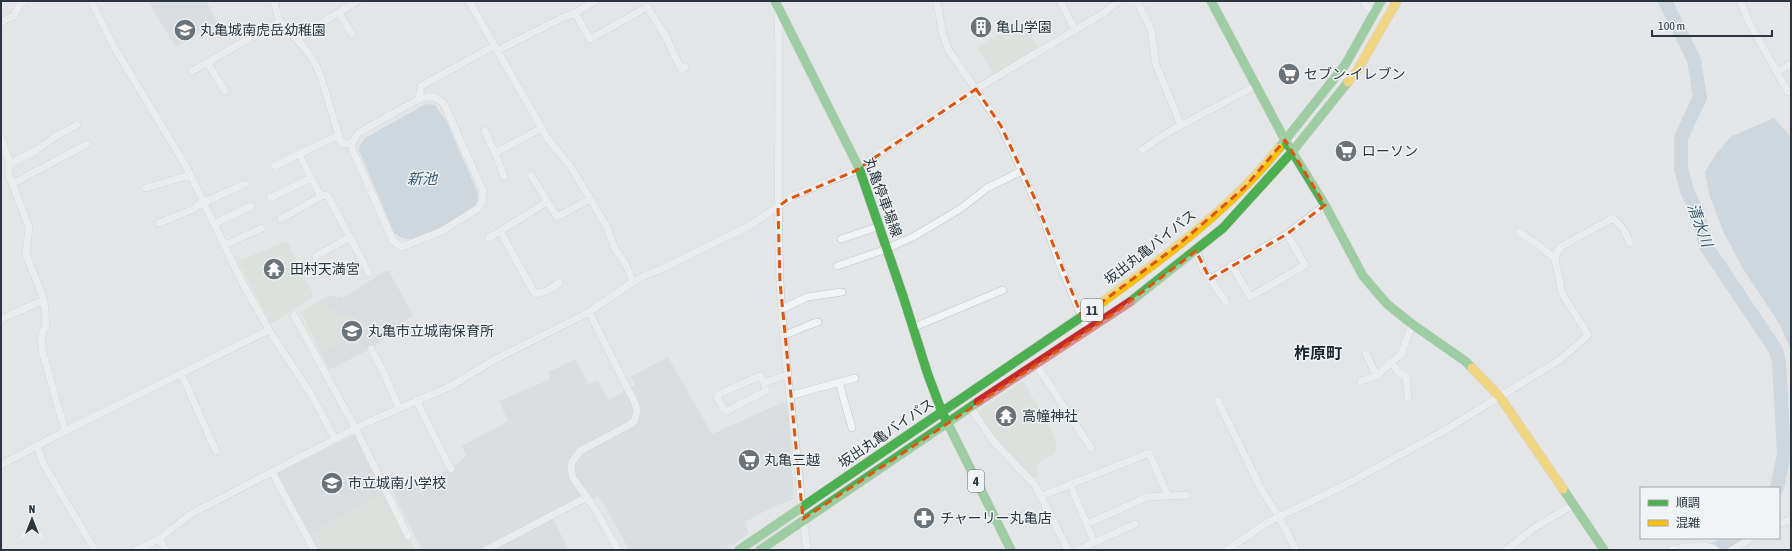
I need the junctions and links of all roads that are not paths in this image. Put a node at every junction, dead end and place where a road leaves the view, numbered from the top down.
1 (24, 1) edge
2 (91, 1) edge
3 (274, 1) edge
4 (357, 1) edge
5 (469, 1) edge
6 (595, 1) edge
7 (937, 1) edge
8 (1060, 1) edge
9 (1119, 1) edge
10 (1137, 1) edge
11 (1211, 1) edge
12 (1363, 1) edge
13 (1381, 1) edge
14 (1740, 1) edge
15 (1398, 2) edge
16 (776, 4) edge
17 (339, 12) junction
18 (1376, 12) junction
19 (575, 13) junction
20 (280, 21) junction
21 (1, 22) edge
22 (1075, 30) junction
23 (352, 34) dead end
24 (296, 38) junction
25 (496, 49) junction
26 (207, 62) junction
27 (1791, 64) edge
28 (685, 67) dead end
29 (192, 71) dead end
30 (1777, 72) junction
31 (1256, 86) junction
32 (976, 89) junction
33 (225, 91) dead end
34 (1788, 92) dead end
35 (419, 99) junction
36 (77, 125) dead end
37 (1182, 125) junction
38 (542, 128) junction
39 (485, 131) dead end
40 (340, 135) junction
41 (1, 138) edge
42 (1285, 140) junction
43 (352, 143) junction
44 (87, 144) dead end
45 (1142, 150) dead end
46 (1292, 152) junction
47 (495, 153) junction
48 (299, 154) junction
49 (9, 164) junction
50 (275, 166) dead end
51 (859, 168) junction
52 (1022, 171) junction
53 (9, 175) junction
54 (190, 175) junction
55 (531, 175) dead end
56 (504, 176) dead end
57 (1, 178) edge
58 (311, 178) junction
59 (12, 184) junction
60 (245, 184) dead end
61 (146, 188) dead end
62 (323, 195) junction
63 (270, 198) dead end
64 (590, 199) junction
65 (203, 202) junction
66 (547, 202) junction
67 (1325, 205) junction
68 (251, 206) dead end
69 (778, 207) junction
70 (280, 219) dead end
71 (159, 224) dead end
72 (214, 224) junction
73 (880, 226) junction
74 (262, 228) dead end
75 (500, 231) junction
76 (1519, 232) dead end
77 (1286, 234) junction
78 (350, 237) junction
79 (489, 238) dead end
80 (841, 239) dead end
81 (1630, 243) dead end
82 (225, 245) junction
83 (887, 248) junction
84 (1196, 250) junction
85 (316, 256) dead end
86 (1555, 259) junction
87 (1232, 265) junction
88 (837, 266) dead end
89 (369, 273) dead end
90 (1210, 278) junction
91 (632, 282) junction
92 (559, 283) dead end
93 (1003, 290) dead end
94 (842, 292) dead end
95 (44, 300) junction
96 (1226, 302) dead end
97 (782, 309) junction
98 (589, 312) junction
99 (294, 315) dead end
100 (1082, 317) junction
101 (1, 319) edge
102 (818, 322) dead end
103 (1412, 324) junction
104 (912, 328) junction
105 (269, 330) junction
106 (1088, 331) junction
107 (783, 335) junction
108 (371, 349) dead end
109 (1366, 354) dead end
110 (1391, 362) junction
111 (1036, 364) junction
112 (181, 373) junction
113 (786, 375) junction
114 (1377, 376) junction
115 (855, 378) dead end
116 (1361, 381) dead end
117 (839, 382) junction
118 (764, 383) junction
119 (789, 396) junction
120 (1500, 397) junction
121 (1408, 398) dead end
122 (416, 400) junction
123 (1218, 401) dead end
124 (970, 407) junction
125 (399, 408) junction
126 (942, 412) junction
127 (947, 424) junction
128 (356, 428) junction
129 (852, 428) dead end
130 (65, 431) junction
131 (335, 439) junction
132 (37, 446) junction
133 (1091, 448) dead end
134 (216, 451) dead end
135 (1, 465) edge
136 (451, 469) dead end
137 (272, 472) junction
138 (1070, 484) junction
139 (1186, 495) dead end
140 (1041, 496) junction
141 (1168, 496) junction
142 (587, 497) junction
143 (1573, 505) junction
144 (802, 506) junction
145 (1279, 517) junction
146 (803, 519) junction
147 (1791, 520) edge
148 (1780, 523) edge
149 (1087, 524) junction
150 (1135, 524) dead end
151 (408, 536) dead end
152 (159, 539) junction
153 (1750, 539) edge
154 (1094, 542) junction
155 (1715, 549) edge
156 (96, 550) edge
157 (136, 550) edge
158 (166, 550) edge
159 (314, 550) edge
160 (486, 550) edge
161 (618, 550) edge
162 (739, 550) edge
163 (760, 550) edge
164 (807, 550) edge
165 (1011, 550) edge
166 (1068, 550) edge
167 (1078, 550) edge
168 (1227, 550) edge
169 (1296, 550) edge
170 (1506, 550) edge
171 (1604, 550) edge
172 (1671, 550) edge
173 (1732, 550) edge

1 - 21 street
2 - 54 street
3 - 20 street
4 - 17 street
5 - 25 street
6 - 19 street
7 - 32 street
8 - 22 street
9 - 22 street
10 - 37 street
11 - 31 main road
12 - 18 street
13 - 18 main road, 坂出丸亀バイパス / 11
14 - 30 street
15 - 46 main road, 坂出丸亀バイパス / 11
16 - 51 main road, 丸亀停車場線
16 - 69 street
17 - 23 street
17 - 24 street
18 - 42 main road, 坂出丸亀バイパス / 11
19 - 25 street
19 - 28 street
20 - 24 street
20 - 26 street
22 - 32 street
24 - 40 street
25 - 35 street
25 - 38 street
26 - 29 street
26 - 33 street
27 - 30 street
30 - 34 street
31 - 37 street
31 - 42 main road
32 - 51 street
32 - 52 street
35 - 43 street
35 - 43 street
36 - 49 street
37 - 45 street
38 - 47 street
38 - 64 street
39 - 47 street
40 - 43 street
40 - 48 street
41 - 49 street
42 - 46 main road
42 - 100 main road, 坂出丸亀バイパス / 11
44 - 59 street
46 - 67 main road
46 - 84 main road, 坂出丸亀バイパス / 11
47 - 56 street
48 - 50 street
48 - 58 street
49 - 53 street
51 - 69 street
51 - 73 main road, 丸亀停車場線
52 - 83 street
52 - 100 street
53 - 57 street
53 - 59 street
54 - 61 street
54 - 65 street
55 - 66 street
58 - 62 street
58 - 63 street
59 - 95 street
60 - 65 street
62 - 70 street
62 - 78 street
64 - 66 street
64 - 91 street
65 - 71 street
65 - 72 street
66 - 75 street
67 - 77 street
67 - 103 main road
68 - 72 street
69 - 91 street
69 - 97 street
72 - 82 street
73 - 80 street
73 - 83 main road, 丸亀停車場線
74 - 82 street
75 - 79 street
75 - 92 street
76 - 86 street
77 - 87 street
77 - 87 street
78 - 85 street
78 - 89 street
81 - 86 street
82 - 105 street
83 - 88 street
83 - 104 main road, 丸亀停車場線
84 - 90 street
84 - 106 main road, 坂出丸亀バイパス / 11
86 - 120 street
87 - 90 street
90 - 96 street
91 - 98 street
93 - 104 street
94 - 97 street
95 - 101 street
95 - 130 street
97 - 107 street
98 - 122 street
98 - 142 street
99 - 128 street
100 - 106 street
100 - 126 main road, 坂出丸亀バイパス / 11
102 - 107 street
103 - 110 street
103 - 120 main road
104 - 126 main road, 丸亀停車場線
105 - 112 street
105 - 131 street
106 - 111 main road, 坂出丸亀バイパス / 11
107 - 113 street
108 - 125 street
109 - 114 street
110 - 114 street
110 - 121 street
111 - 124 main road, 坂出丸亀バイパス / 11
111 - 133 street
112 - 130 street
112 - 134 street
113 - 118 street
113 - 119 street
114 - 116 street
115 - 117 street
117 - 119 street
117 - 129 street
118 - 118 street
119 - 144 street
120 - 143 main road
120 - 145 street
122 - 125 street
122 - 136 street
123 - 145 street
124 - 127 main road, 坂出丸亀バイパス / 11
124 - 140 street
125 - 128 street
126 - 127 main road, 4
126 - 144 main road, 坂出丸亀バイパス / 11
127 - 146 main road, 坂出丸亀バイパス / 11
127 - 165 main road, 4
128 - 131 street
128 - 151 street
130 - 132 street
131 - 137 street
132 - 135 street
132 - 156 street
137 - 152 street
137 - 159 street
138 - 140 street
138 - 141 street
138 - 149 street
139 - 141 street
140 - 166 street
141 - 149 street
142 - 160 street
142 - 161 street
143 - 170 street
143 - 171 main road
144 - 146 street
144 - 162 main road, 坂出丸亀バイパス / 11
145 - 168 street
145 - 169 street
146 - 163 main road, 坂出丸亀バイパス / 11
146 - 164 street
147 - 148 street
149 - 154 street
150 - 154 street
152 - 157 street
152 - 158 street
153 - 173 street
154 - 167 street
155 - 172 street

